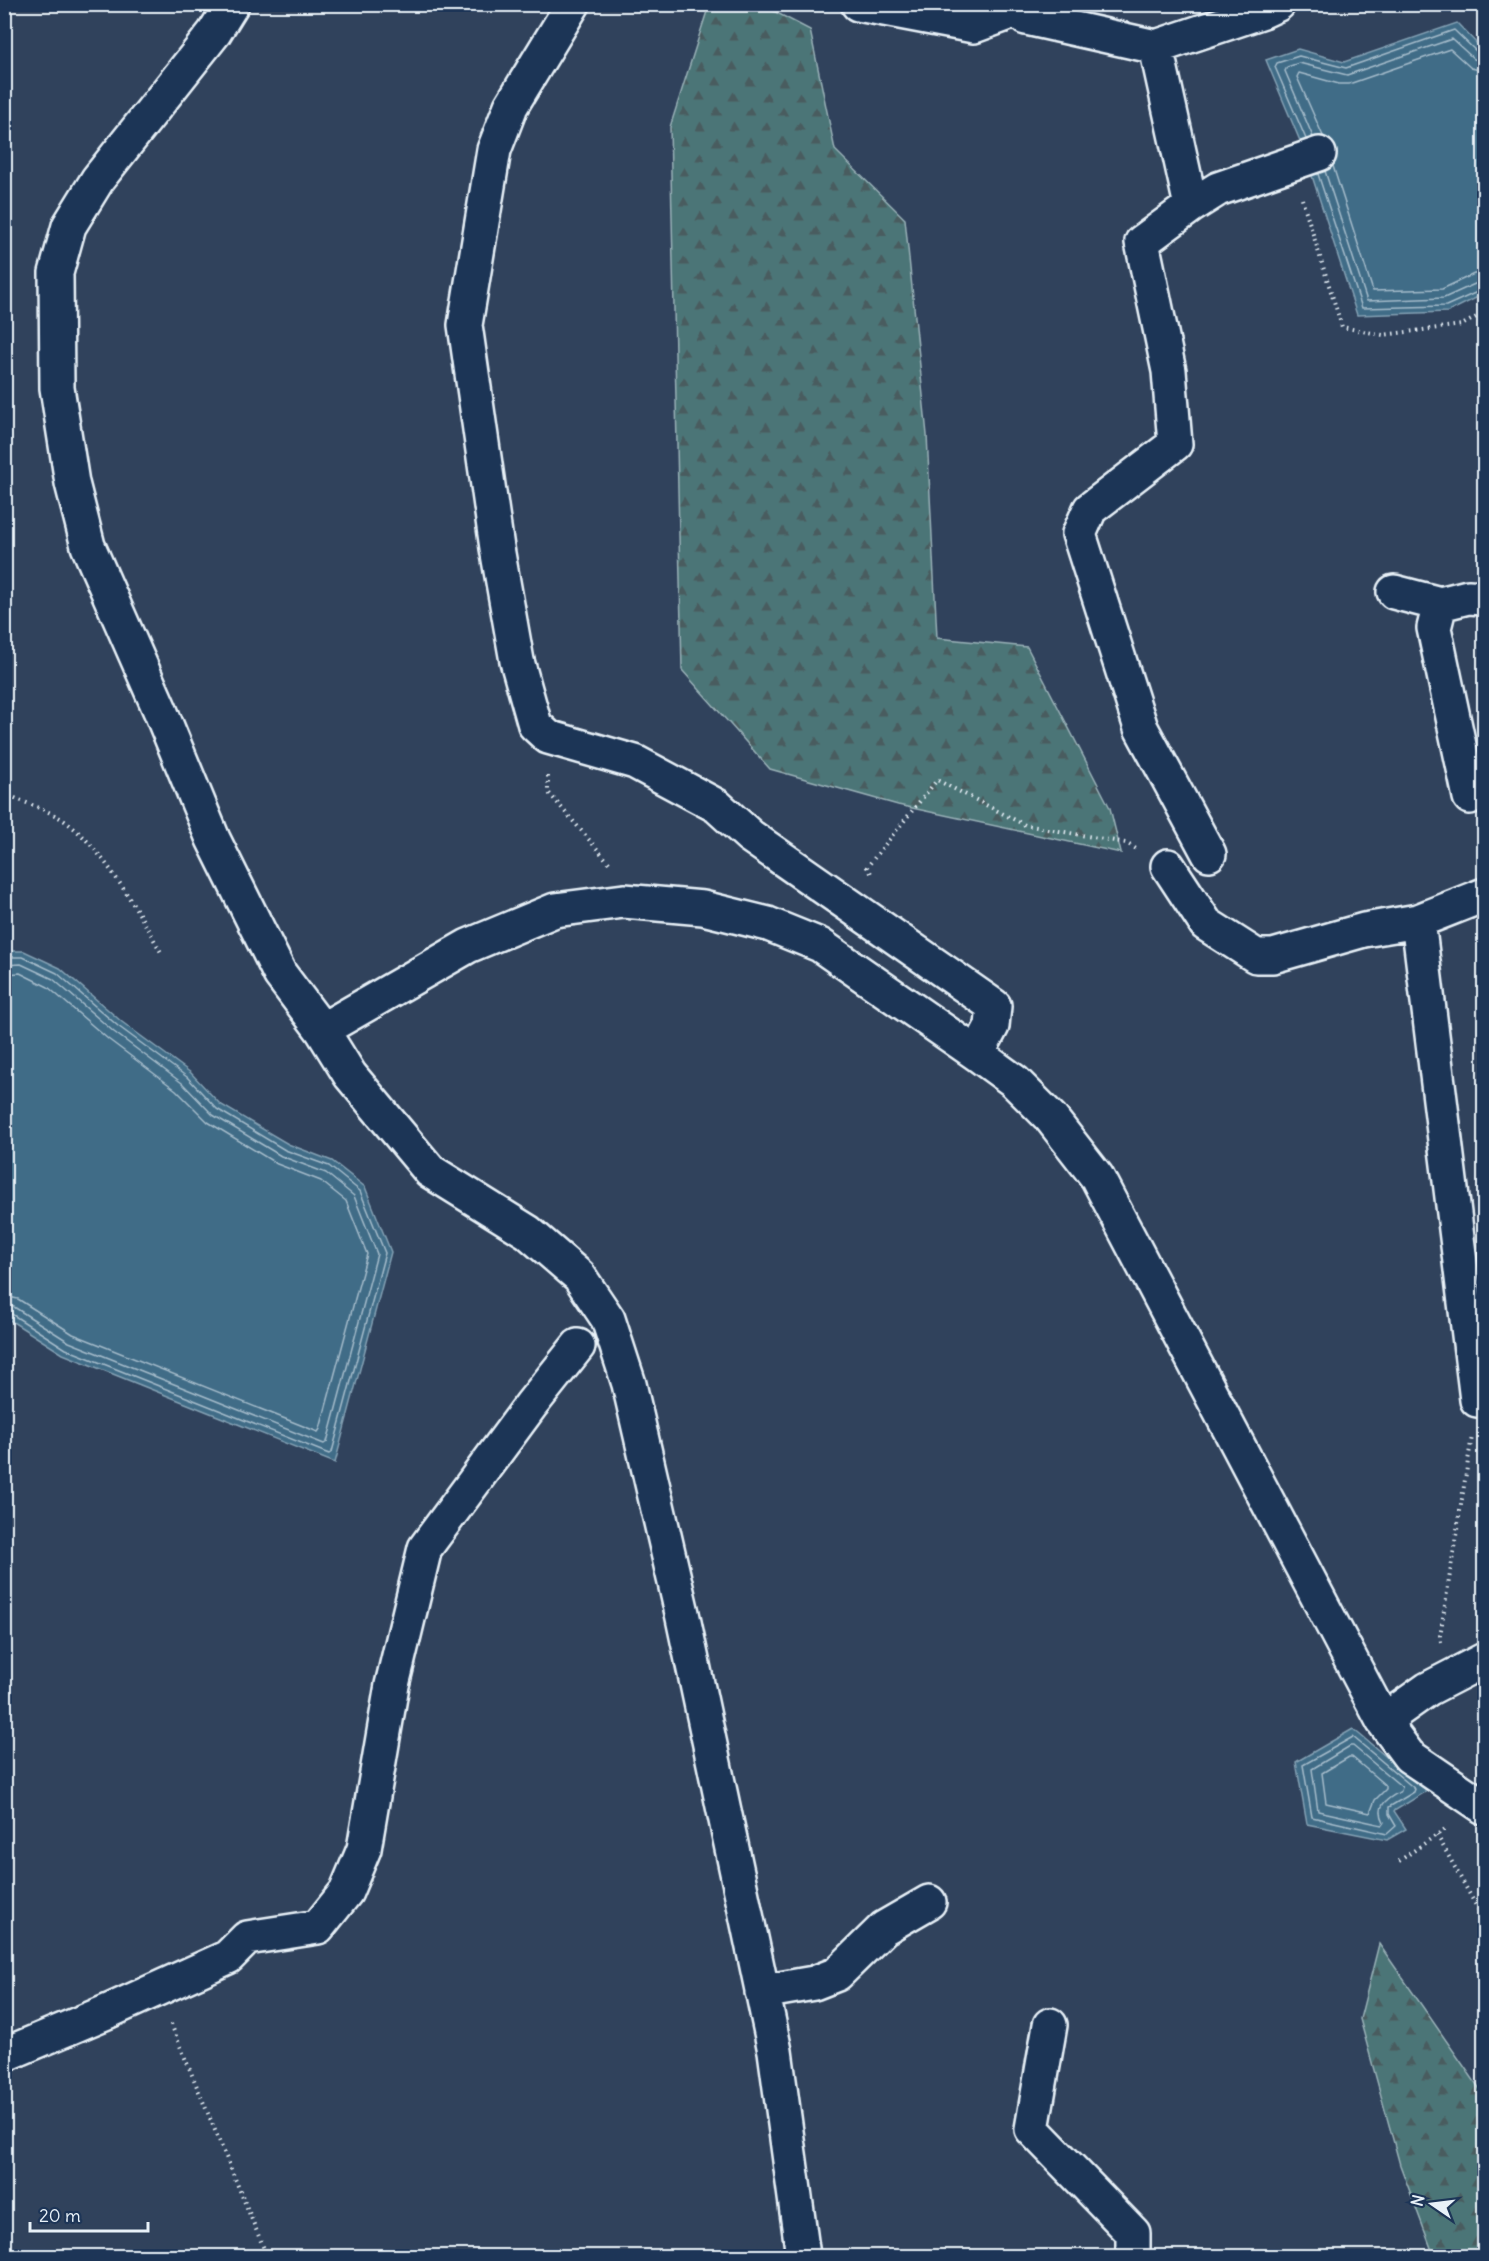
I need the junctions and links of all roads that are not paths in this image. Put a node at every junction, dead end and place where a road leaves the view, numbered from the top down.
1 (232, 4) edge
2 (573, 4) edge
3 (858, 4) edge
4 (1278, 4) edge
5 (1018, 7) edge
6 (1156, 47) junction
7 (1305, 159) road end
8 (1191, 207) junction
9 (1394, 592) dead end
10 (1485, 598) edge
11 (1440, 604) junction
12 (1470, 797) dead end
13 (1209, 854) dead end
14 (1168, 866) road end
15 (1485, 895) edge
16 (1418, 921) junction
17 (322, 1029) junction
18 (977, 1053) junction
19 (578, 1346) dead end
20 (1481, 1401) edge
21 (1485, 1660) edge
22 (1383, 1721) junction
23 (1483, 1806) edge
24 (929, 1902) dead end
25 (762, 1992) junction
26 (1050, 2025) dead end
27 (4, 2055) edge
28 (804, 2256) edge
29 (1133, 2256) edge

1 - 17 street
2 - 18 street
3 - 5 street
4 - 6 street
5 - 6 street
6 - 8 street
7 - 8 street
8 - 13 street
9 - 11 street
10 - 11 street
11 - 12 street
14 - 16 street
15 - 16 street
16 - 20 street
17 - 18 street
17 - 25 street
18 - 22 street
19 - 27 street
21 - 22 street
22 - 23 street
24 - 25 street
25 - 28 street
26 - 29 street

